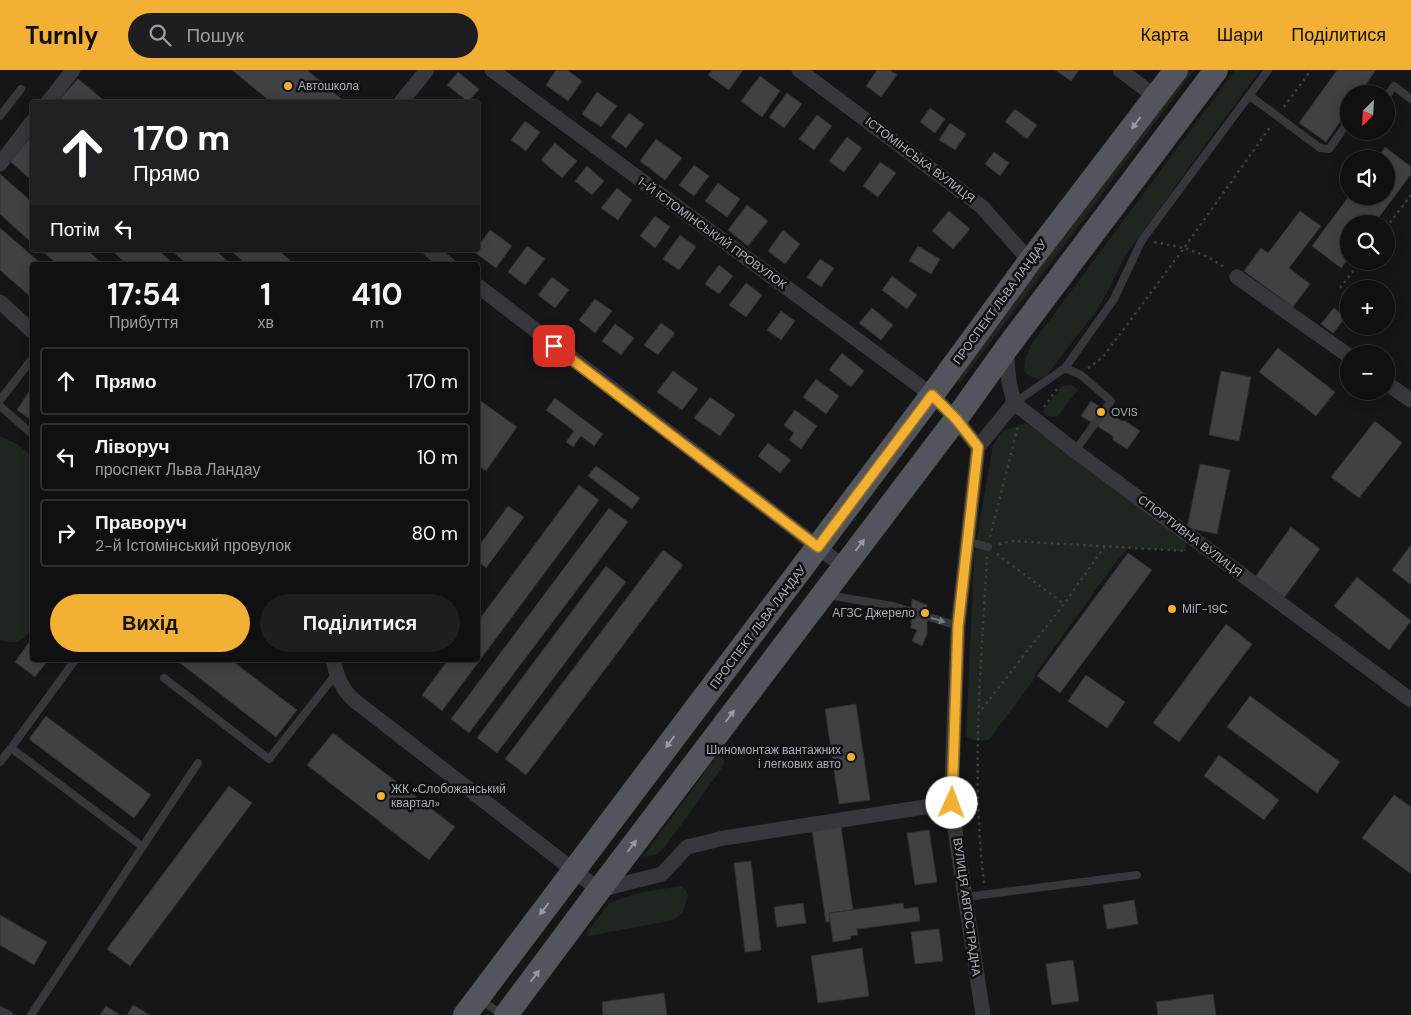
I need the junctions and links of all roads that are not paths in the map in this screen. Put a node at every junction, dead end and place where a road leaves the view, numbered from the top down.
1 (73, 70) edge
2 (427, 70) edge
3 (492, 70) edge
4 (799, 70) edge
5 (1120, 70) edge
6 (1176, 70) edge
7 (1216, 70) edge
8 (1268, 70) edge
9 (1395, 87) edge
10 (21, 89) dead end
11 (1250, 96) junction
12 (1156, 97) junction
13 (1411, 99) edge
14 (50, 100) edge
15 (403, 100) edge
16 (0, 116) edge
17 (30, 125) edge
18 (1340, 134) edge
19 (0, 164) edge
20 (433, 252) edge
21 (1030, 261) junction
22 (446, 262) edge
23 (1237, 277) road end
24 (480, 288) edge
25 (0, 302) edge
26 (30, 329) edge
27 (1006, 349) junction
28 (1340, 350) edge
29 (30, 362) edge
30 (1065, 368) junction
31 (1395, 389) edge
32 (932, 395) junction
33 (0, 400) edge
34 (1411, 400) edge
35 (1014, 403) junction
36 (0, 406) edge
37 (956, 419) junction
38 (30, 432) edge
39 (978, 447) junction
40 (1075, 451) junction
41 (967, 541) junction
42 (818, 547) junction
43 (988, 547) road end
44 (844, 567) junction
45 (823, 594) junction
46 (958, 626) junction
47 (73, 662) edge
48 (335, 667) edge
49 (164, 678) dead end
50 (1411, 700) edge
51 (11, 748) junction
52 (0, 762) edge
53 (198, 763) dead end
54 (952, 803) junction
55 (143, 847) junction
56 (574, 870) junction
57 (1137, 875) dead end
58 (599, 890) junction
59 (966, 897) junction
60 (472, 1006) edge
61 (0, 1010) edge
62 (9, 1015) edge
63 (31, 1015) edge
64 (502, 1015) edge
65 (506, 1015) edge
66 (983, 1015) edge

1 - 14 street
2 - 15 street
3 - 32 street, 1-Й ІСТОМІНСЬКИЙ ПРОВУЛОК
4 - 21 street, ІСТОМІНСЬКА ВУЛИЦЯ
5 - 12 street
6 - 12 main road, ПРОСПЕКТ ЛЬВА ЛАНДАУ
7 - 27 main road
8 - 11 lane
9 - 13 lane
10 - 16 lane
11 - 18 lane
11 - 30 lane
12 -> 21 main road, ПРОСПЕКТ ЛЬВА ЛАНДАУ
17 - 19 street
20 - 22 street
21 - 32 main road, ПРОСПЕКТ ЛЬВА ЛАНДАУ
23 - 28 street
24 - 42 street
25 - 26 street
27 - 35 street
27 - 37 main road
29 - 33 lane
30 - 35 lane
30 - 40 lane
31 - 34 street
32 - 37 street, 1-Й ІСТОМІНСЬКИЙ ПРОВУЛОК
32 - 42 main road, ПРОСПЕКТ ЛЬВА ЛАНДАУ
35 - 39 street
35 - 40 street, СПОРТИВНА ВУЛИЦЯ
36 - 38 lane
37 - 39 street
44 -> 37 main road
39 - 41 street, ВУЛИЦЯ АВТОСТРАДНА
40 - 50 street, СПОРТИВНА ВУЛИЦЯ
41 - 43 lane
41 - 46 street, ВУЛИЦЯ АВТОСТРАДНА
42 - 44 street
42 -> 56 main road, ПРОСПЕКТ ЛЬВА ЛАНДАУ
44 - 45 main road
45 -> 46 lane
58 -> 45 main road
46 - 54 street, ВУЛИЦЯ АВТОСТРАДНА
47 - 51 lane
48 - 49 lane
48 - 56 street
51 - 52 lane
51 - 55 lane
53 - 55 lane
54 - 58 street
54 - 59 street, ВУЛИЦЯ АВТОСТРАДНА
55 - 63 lane
56 - 58 street
56 -> 60 main road, ПРОСПЕКТ ЛЬВА ЛАНДАУ
57 - 59 lane
65 -> 58 main road
59 - 66 street, ВУЛИЦЯ АВТОСТРАДНА
60 - 64 lane
61 - 62 lane

